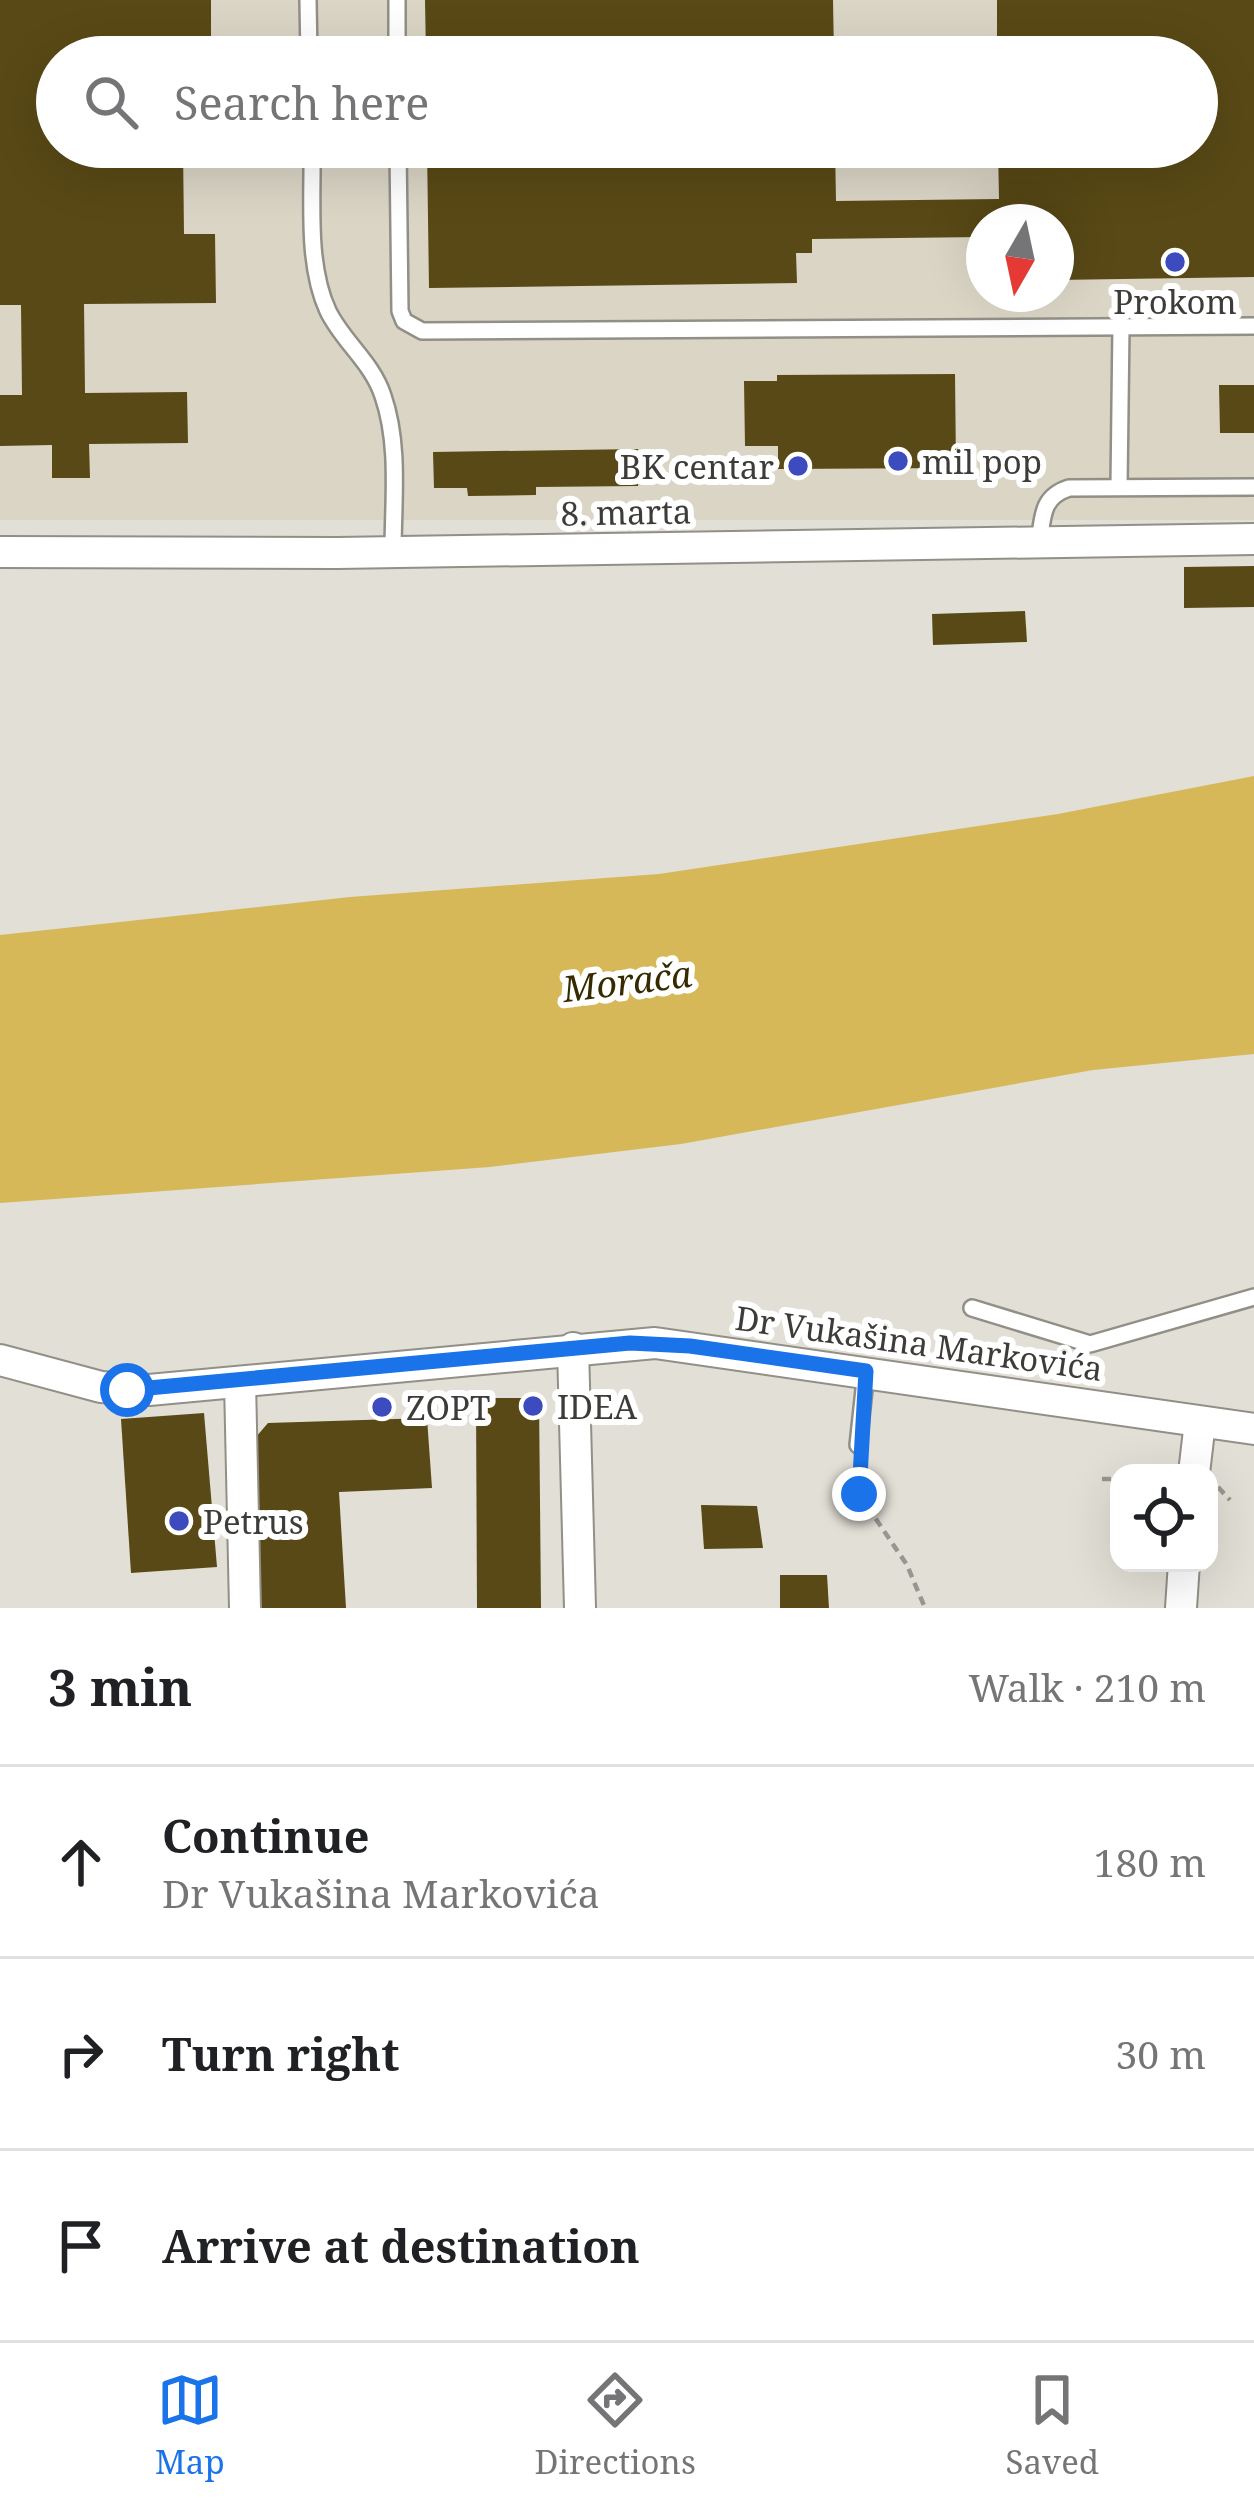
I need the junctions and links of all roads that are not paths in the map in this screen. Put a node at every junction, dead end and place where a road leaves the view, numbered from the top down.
1 (308, 0) edge
2 (397, 0) edge
3 (309, 36) edge
4 (398, 36) edge
5 (313, 168) edge
6 (398, 168) edge
7 (1120, 326) junction
8 (1254, 326) edge
9 (1119, 486) junction
10 (1254, 487) edge
11 (1254, 539) edge
12 (1040, 543) junction
13 (0, 552) edge
14 (393, 552) junction
15 (1254, 1298) edge
16 (972, 1308) dead end
17 (573, 1348) junction
18 (0, 1360) edge
19 (866, 1371) junction
20 (241, 1382) junction
21 (1200, 1422) junction
22 (1254, 1429) edge
23 (858, 1445) road end
24 (1195, 1464) edge
25 (1183, 1572) edge
26 (245, 1608) edge
27 (580, 1608) edge
28 (1180, 1608) edge

1 - 3 lane
2 - 4 lane
5 - 14 lane
6 - 7 lane
7 - 8 lane
7 - 9 lane
9 - 10 lane
9 - 12 lane
11 - 12 street, 8. marta
12 - 14 street, 8. marta
13 - 14 street, 8. marta
15 - 16 lane
17 - 19 street, Dr Vukašina Markovića
17 - 20 street, Dr Vukašina Markovića
17 - 27 street
18 - 20 street, Dr Vukašina Markovića
19 - 21 street, Dr Vukašina Markovića
19 - 23 lane
20 - 26 street
21 - 22 street, Dr Vukašina Markovića
21 - 24 street
25 - 28 street

